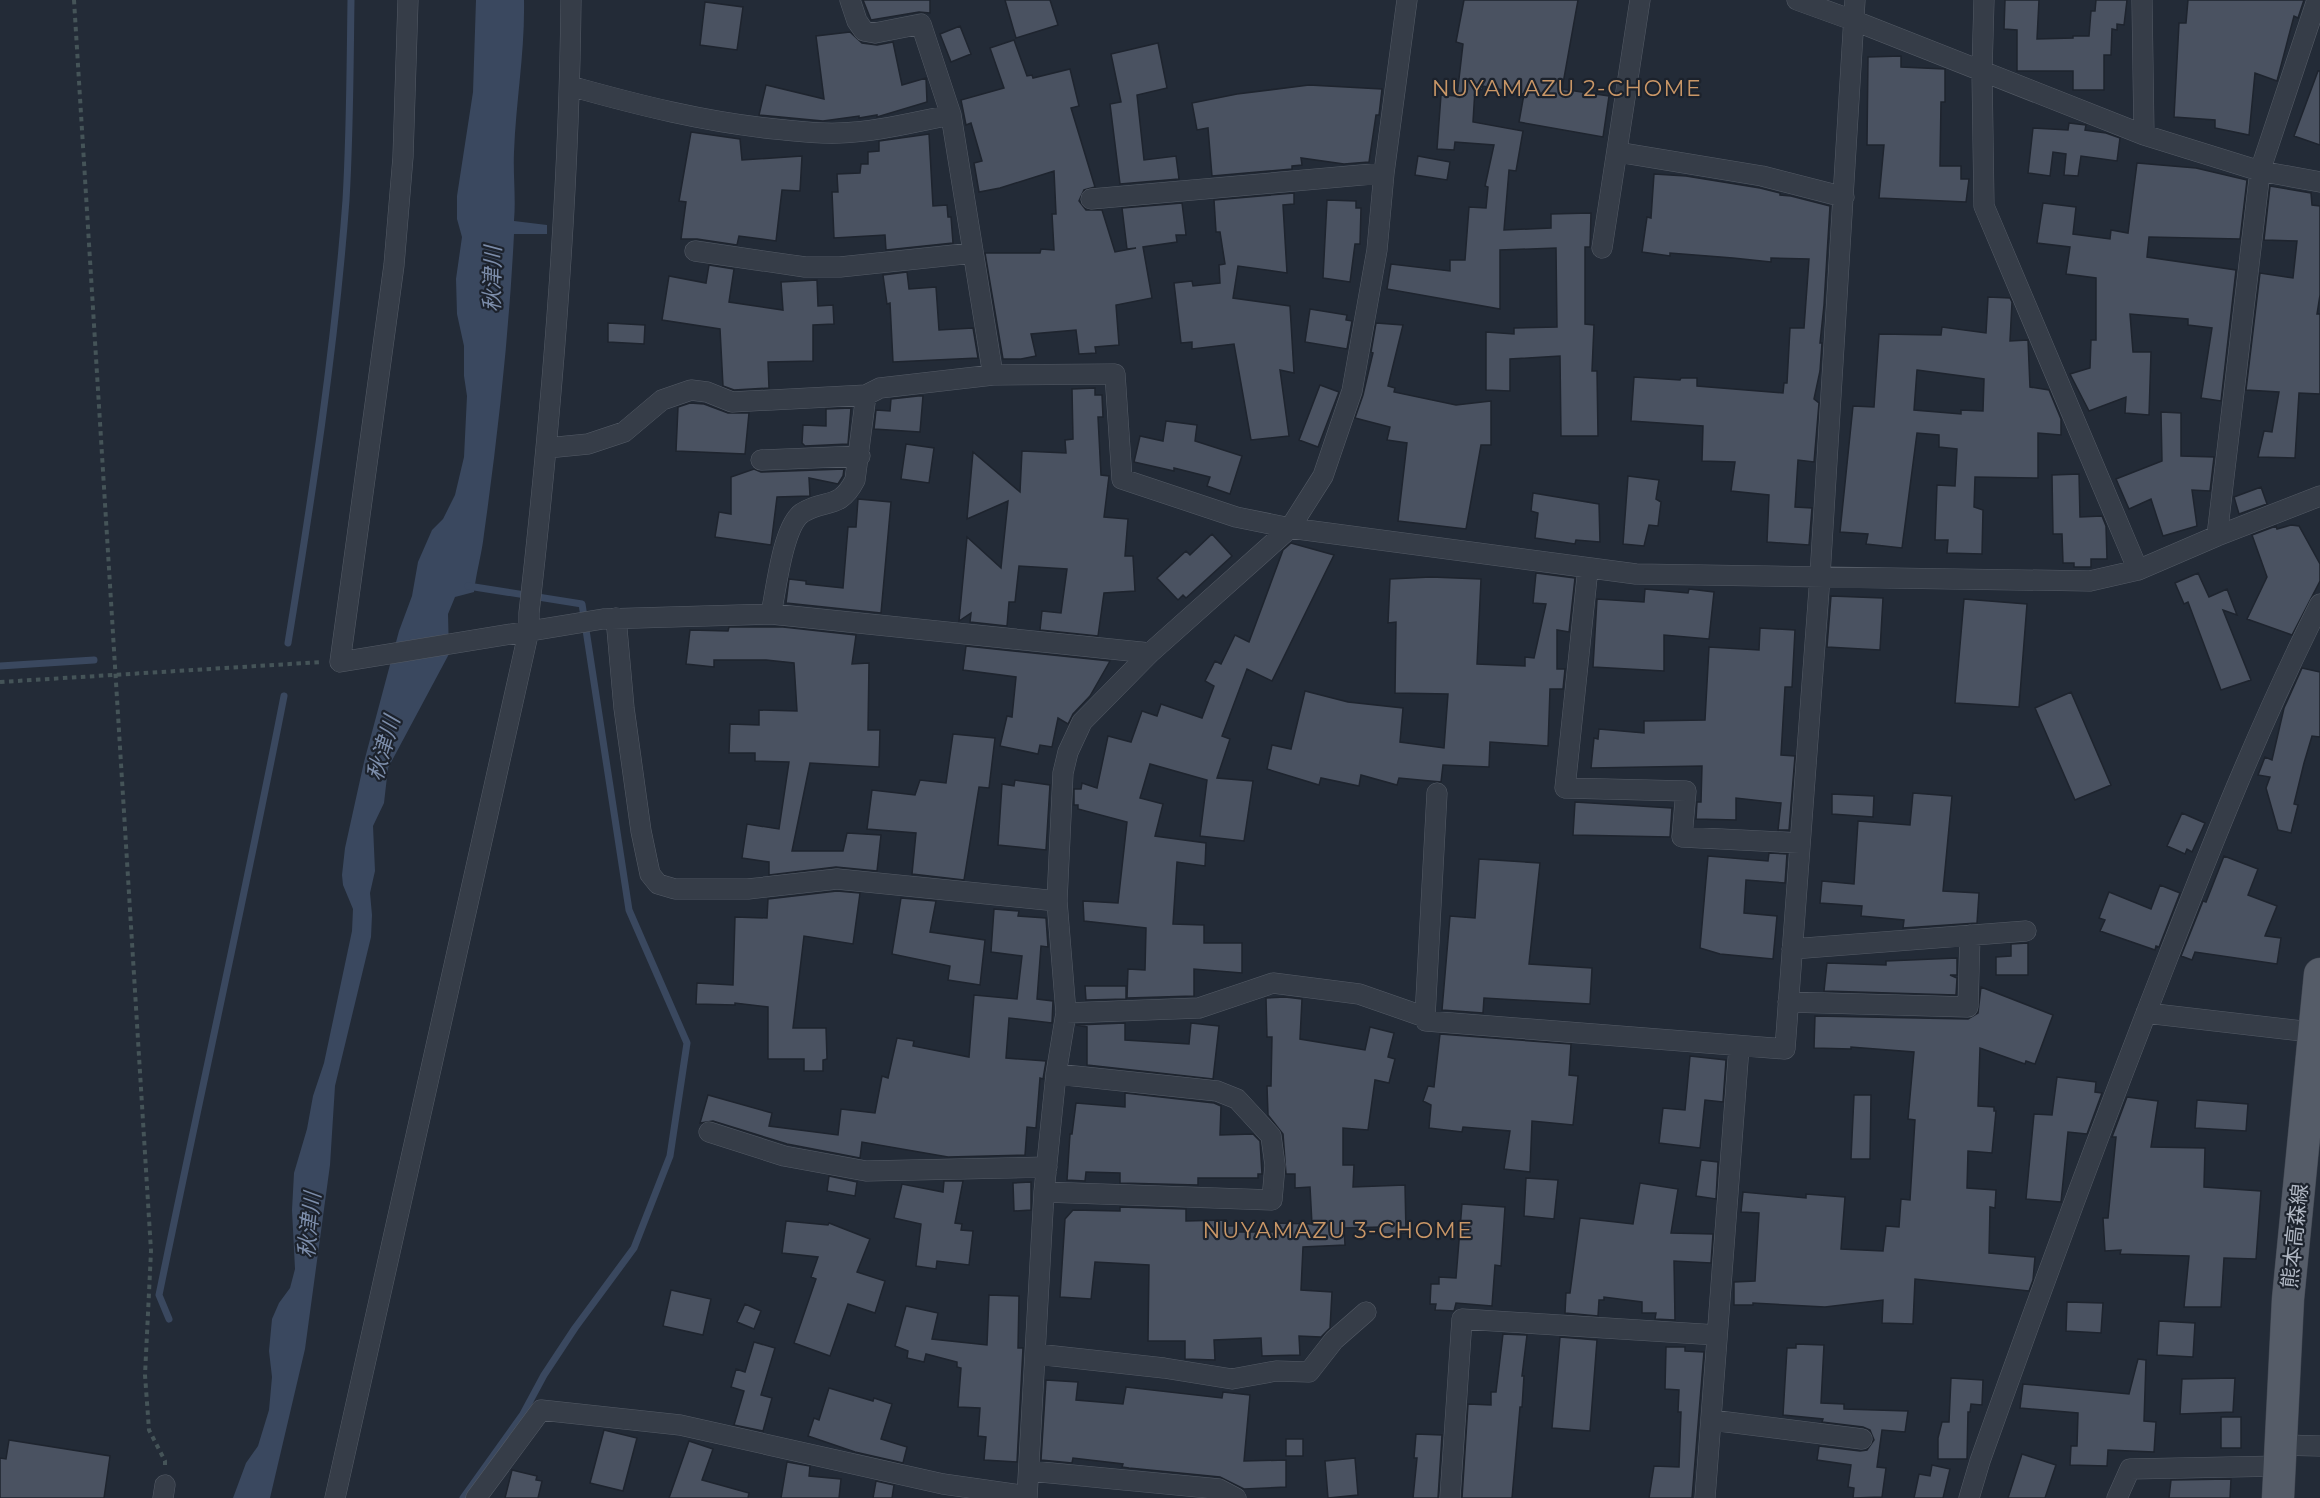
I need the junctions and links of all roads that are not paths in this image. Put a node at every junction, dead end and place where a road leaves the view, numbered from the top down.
1 (408, 0) edge
2 (571, 0) edge
3 (850, 0) edge
4 (1407, 0) edge
5 (1641, 0) edge
6 (1797, 0) edge
7 (1855, 0) edge
8 (1984, 0) edge
9 (2142, 0) edge
10 (2317, 0) edge
11 (1855, 21) junction
12 (1982, 71) junction
13 (570, 86) junction
14 (951, 115) junction
15 (2144, 135) junction
16 (1617, 152) junction
17 (2260, 171) junction
18 (1384, 173) junction
19 (2320, 182) edge
20 (1844, 197) junction
21 (1091, 200) dead end
22 (1602, 248) dead end
23 (695, 251) dead end
24 (973, 253) junction
25 (993, 375) junction
26 (866, 395) junction
27 (547, 448) junction
28 (860, 456) junction
29 (761, 460) dead end
30 (2320, 496) edge
31 (1290, 528) junction
32 (2217, 536) junction
33 (1588, 567) junction
34 (2138, 570) junction
35 (1820, 576) junction
36 (2320, 604) edge
37 (771, 614) junction
38 (609, 618) junction
39 (529, 621) junction
40 (1150, 653) junction
41 (1437, 793) dead end
42 (1800, 843) junction
43 (1057, 902) junction
44 (2026, 931) dead end
45 (1970, 935) junction
46 (1792, 950) junction
47 (2320, 974) edge
48 (1788, 1002) junction
49 (1066, 1012) junction
50 (2146, 1013) junction
51 (1425, 1017) junction
52 (2317, 1033) edge
53 (1739, 1047) junction
54 (1056, 1074) junction
55 (709, 1132) dead end
56 (1047, 1167) junction
57 (1044, 1192) junction
58 (1365, 1312) dead end
59 (1718, 1335) junction
60 (1036, 1354) junction
61 (1711, 1420) junction
62 (1862, 1439) dead end
63 (2320, 1446) edge
64 (2281, 1455) junction
65 (1030, 1471) junction
66 (1027, 1497) edge
67 (335, 1498) edge
68 (476, 1498) edge
69 (1236, 1498) edge
70 (1450, 1498) edge
71 (1705, 1498) edge
72 (1969, 1498) edge
73 (2117, 1498) edge
74 (2278, 1498) edge

1 - 39 street
2 - 13 street
3 - 14 street
4 - 18 street
5 - 16 street
6 - 11 street
7 - 11 street
8 - 12 street
9 - 15 street
10 - 17 street
11 - 12 street
11 - 20 street
12 - 15 street
12 - 34 street
13 - 14 street
13 - 27 street
14 - 24 street
15 - 17 street
16 - 20 street
16 - 22 street
17 - 19 street
17 - 32 street
18 - 21 street
18 - 31 street
20 - 35 street
23 - 24 street
24 - 25 street
25 - 26 street
25 - 31 street
26 - 27 street
26 - 28 street
27 - 39 street
28 - 29 street
28 - 37 street
30 - 32 street
31 - 33 street
31 - 40 street
32 - 34 street
33 - 35 street
33 - 42 street
34 - 35 street
35 - 42 street
36 - 50 street
37 - 38 street
37 - 40 street
38 - 39 street
38 - 43 street
39 - 67 street
40 - 43 street
41 - 51 street
42 - 46 street
43 - 49 street
44 - 45 street
45 - 46 street
45 - 48 street
46 - 48 street
47 - 52 main road, 熊本高森線
48 - 53 street
49 - 51 street
49 - 54 street
50 - 52 street
50 - 72 street
51 - 53 street
52 - 64 main road, 熊本高森線
53 - 59 street
54 - 56 street
54 - 57 street
55 - 56 street
56 - 57 street
57 - 60 street
58 - 60 street
59 - 61 street
59 - 70 street
60 - 65 street
61 - 62 street
61 - 71 street
63 - 64 street
64 - 73 street
64 - 74 main road, 熊本高森線
65 - 66 street
65 - 69 street
66 - 68 street

